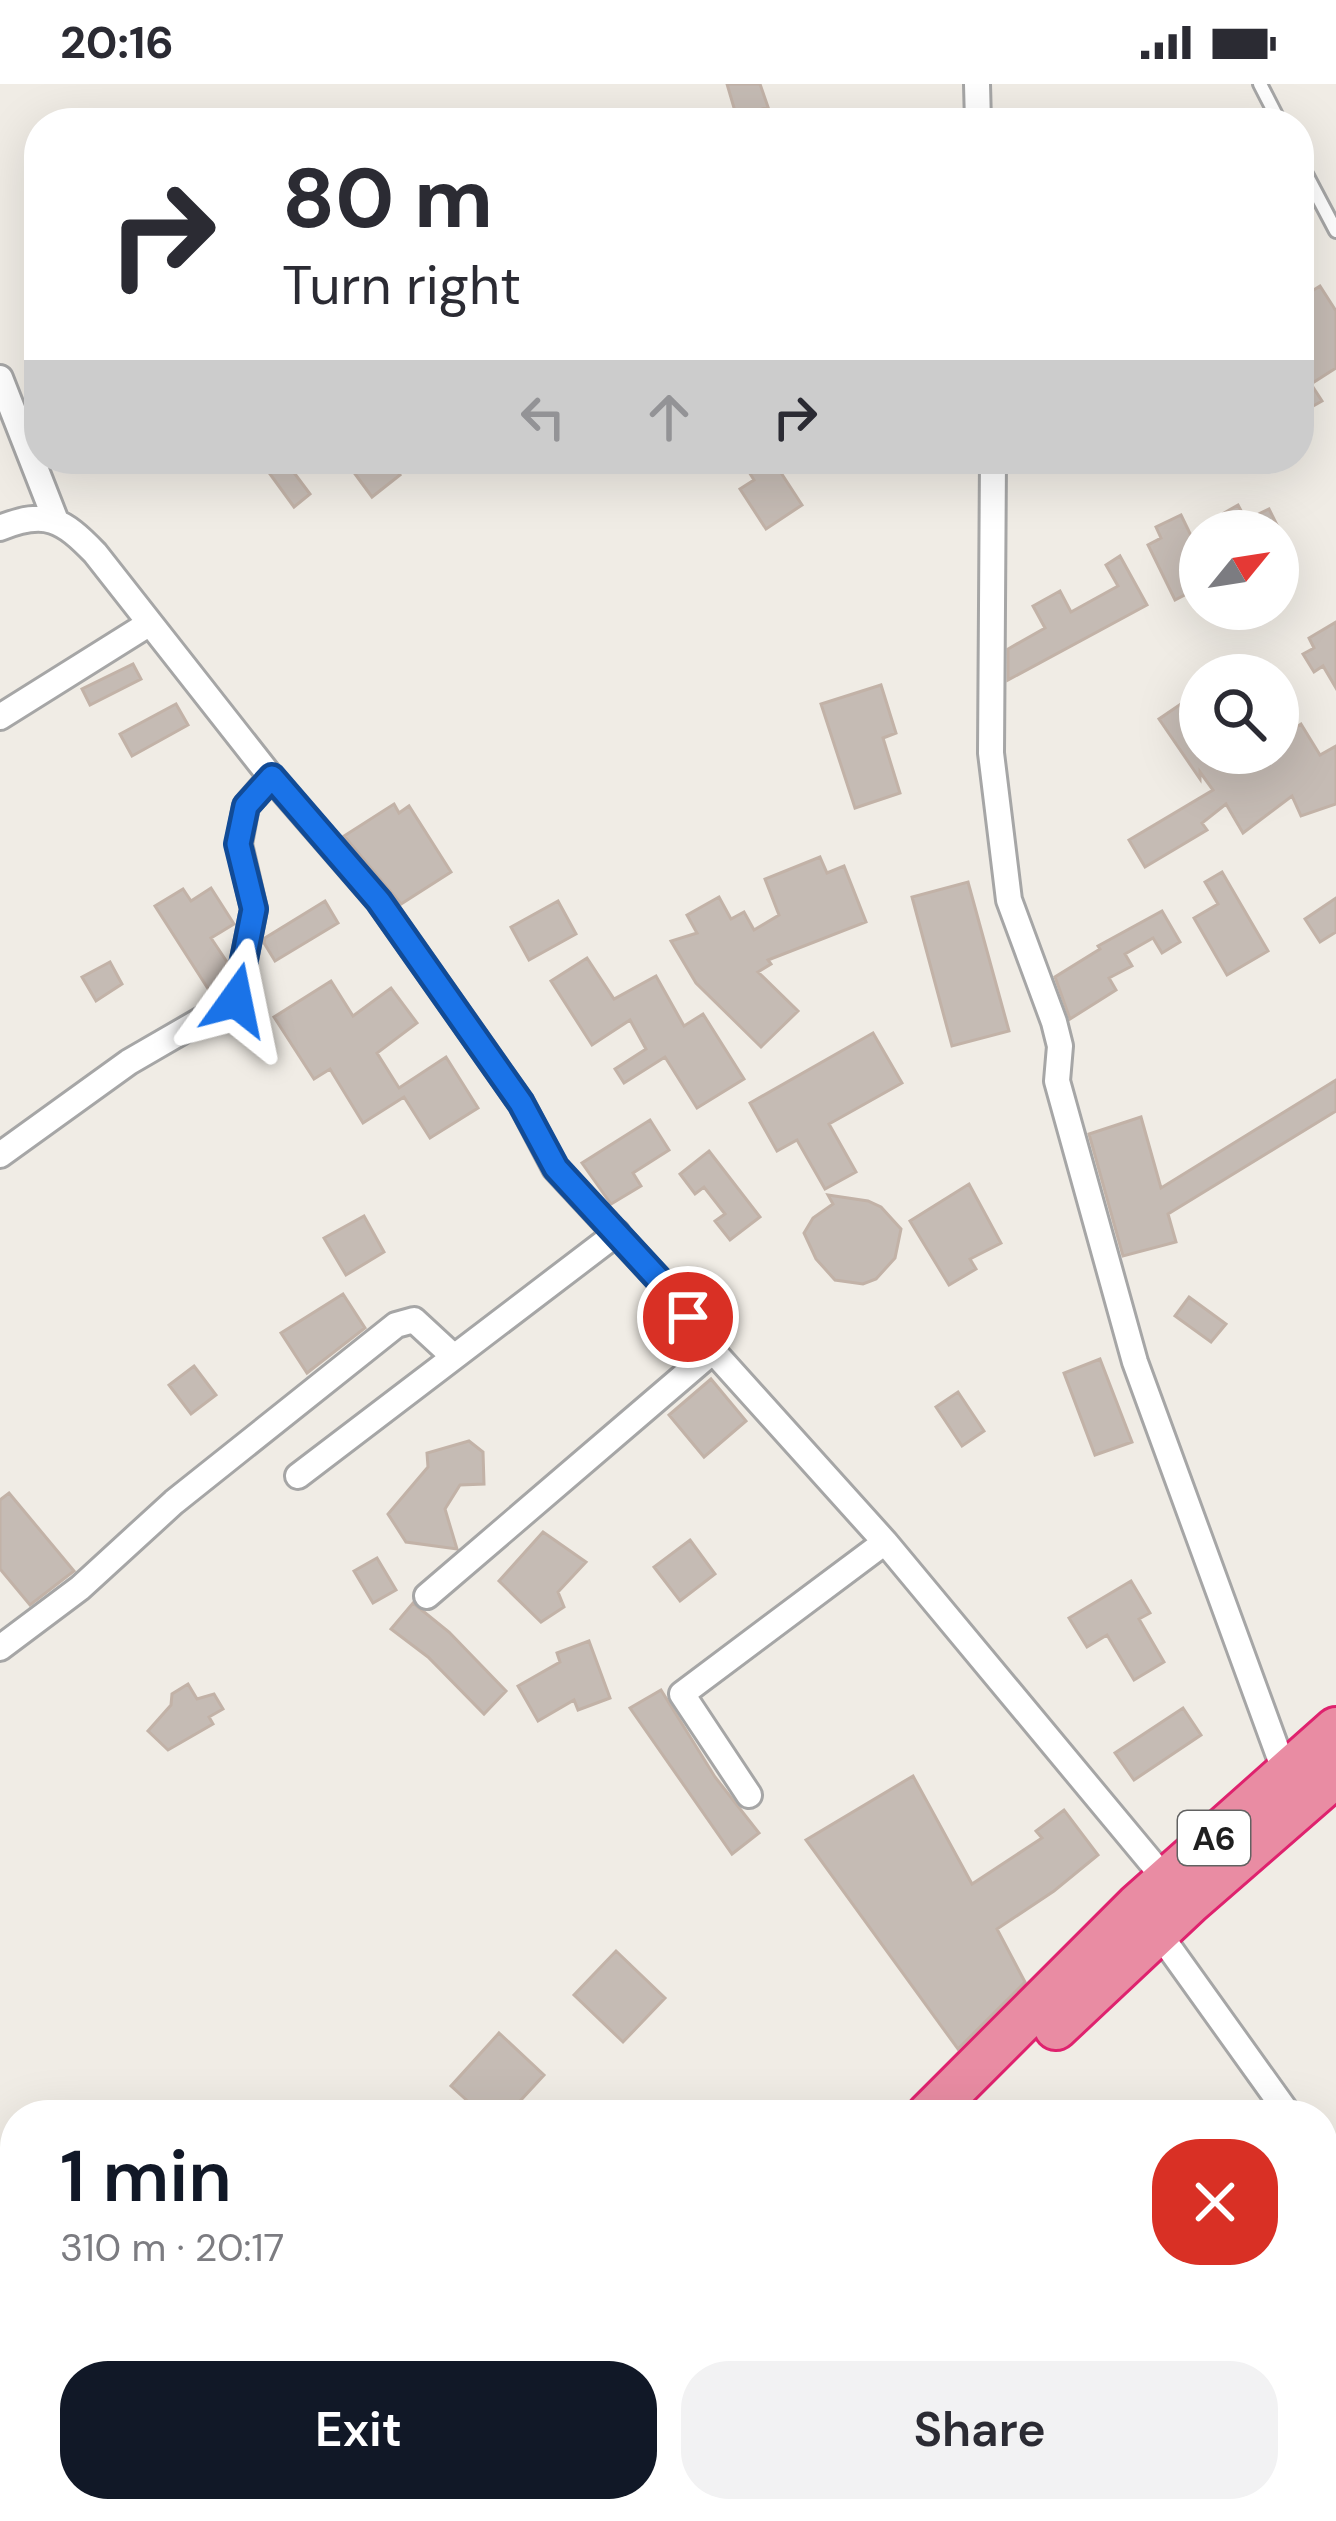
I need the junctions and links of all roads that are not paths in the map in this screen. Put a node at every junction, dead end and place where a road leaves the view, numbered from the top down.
1 (1314, 189) edge
2 (1336, 231) edge
3 (0, 378) edge
4 (24, 439) edge
5 (38, 474) edge
6 (993, 474) edge
7 (56, 521) junction
8 (0, 528) edge
9 (150, 623) junction
10 (0, 717) edge
11 (272, 777) junction
12 (0, 1155) edge
13 (617, 1233) junction
14 (712, 1351) junction
15 (454, 1357) junction
16 (298, 1476) dead end
17 (885, 1541) junction
18 (427, 1596) dead end
19 (0, 1648) edge
20 (1336, 1729) edge
21 (1286, 1775) junction
22 (1336, 1775) edge
23 (748, 1795) dead end
24 (1166, 1880) junction
25 (1158, 1932) junction
26 (943, 2100) edge
27 (980, 2100) edge
28 (1278, 2100) edge

1 - 2 lane
3 - 4 street
5 - 7 street
6 - 21 street
7 - 8 street
7 - 9 street
9 - 10 street
9 - 11 street
11 - 12 street
11 - 13 street
13 - 14 street
13 - 15 street
14 - 17 street
14 - 18 street
15 - 16 street
15 - 19 street
17 - 23 street
17 - 24 street
20 - 21 highway, A6
21 - 24 highway, A6
22 - 25 highway, A6
24 - 26 highway, A6
25 - 27 highway, A6
25 - 28 street

